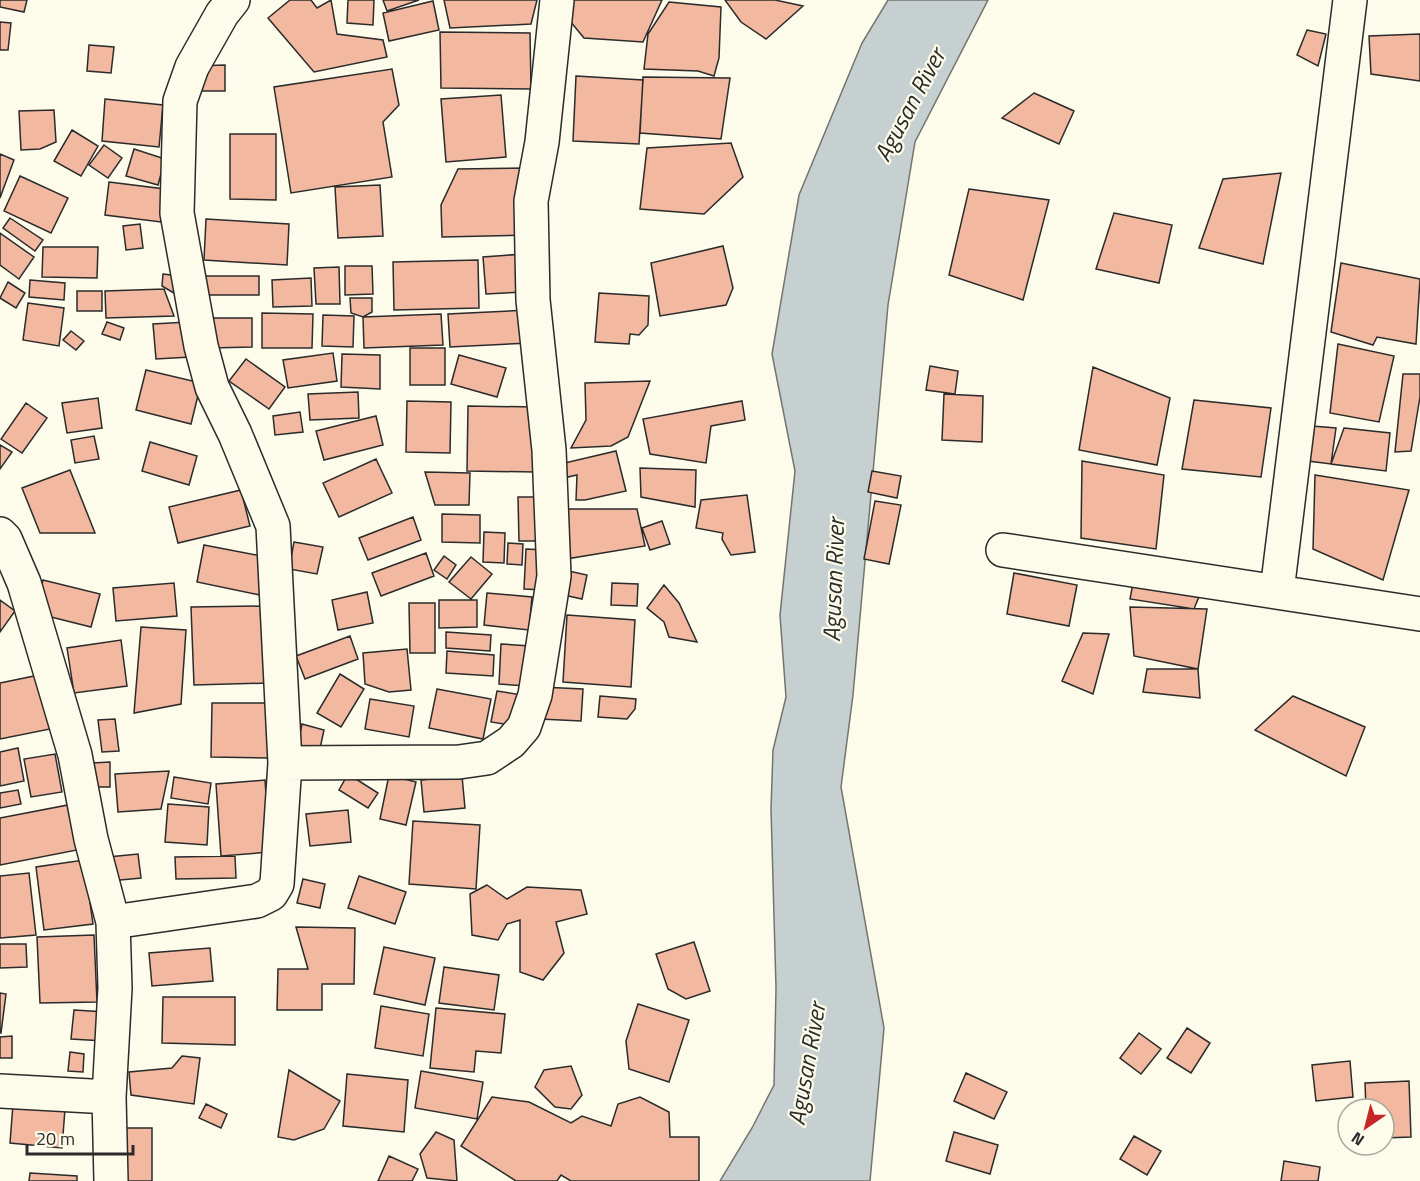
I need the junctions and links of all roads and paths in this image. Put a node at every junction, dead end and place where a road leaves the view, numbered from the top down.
1 (233, 0) edge
2 (557, 0) edge
3 (1350, 0) edge
4 (0, 534) edge
5 (1003, 550) dead end
6 (1278, 591) junction
7 (1420, 614) edge
8 (285, 764) junction
9 (113, 922) junction
10 (0, 1091) edge
11 (109, 1097) junction
12 (111, 1181) edge

1 - 8 street
2 - 8 street
3 - 6 street
4 - 9 street
5 - 6 street
6 - 7 street
8 - 9 street
9 - 11 street
10 - 11 street
11 - 12 street

